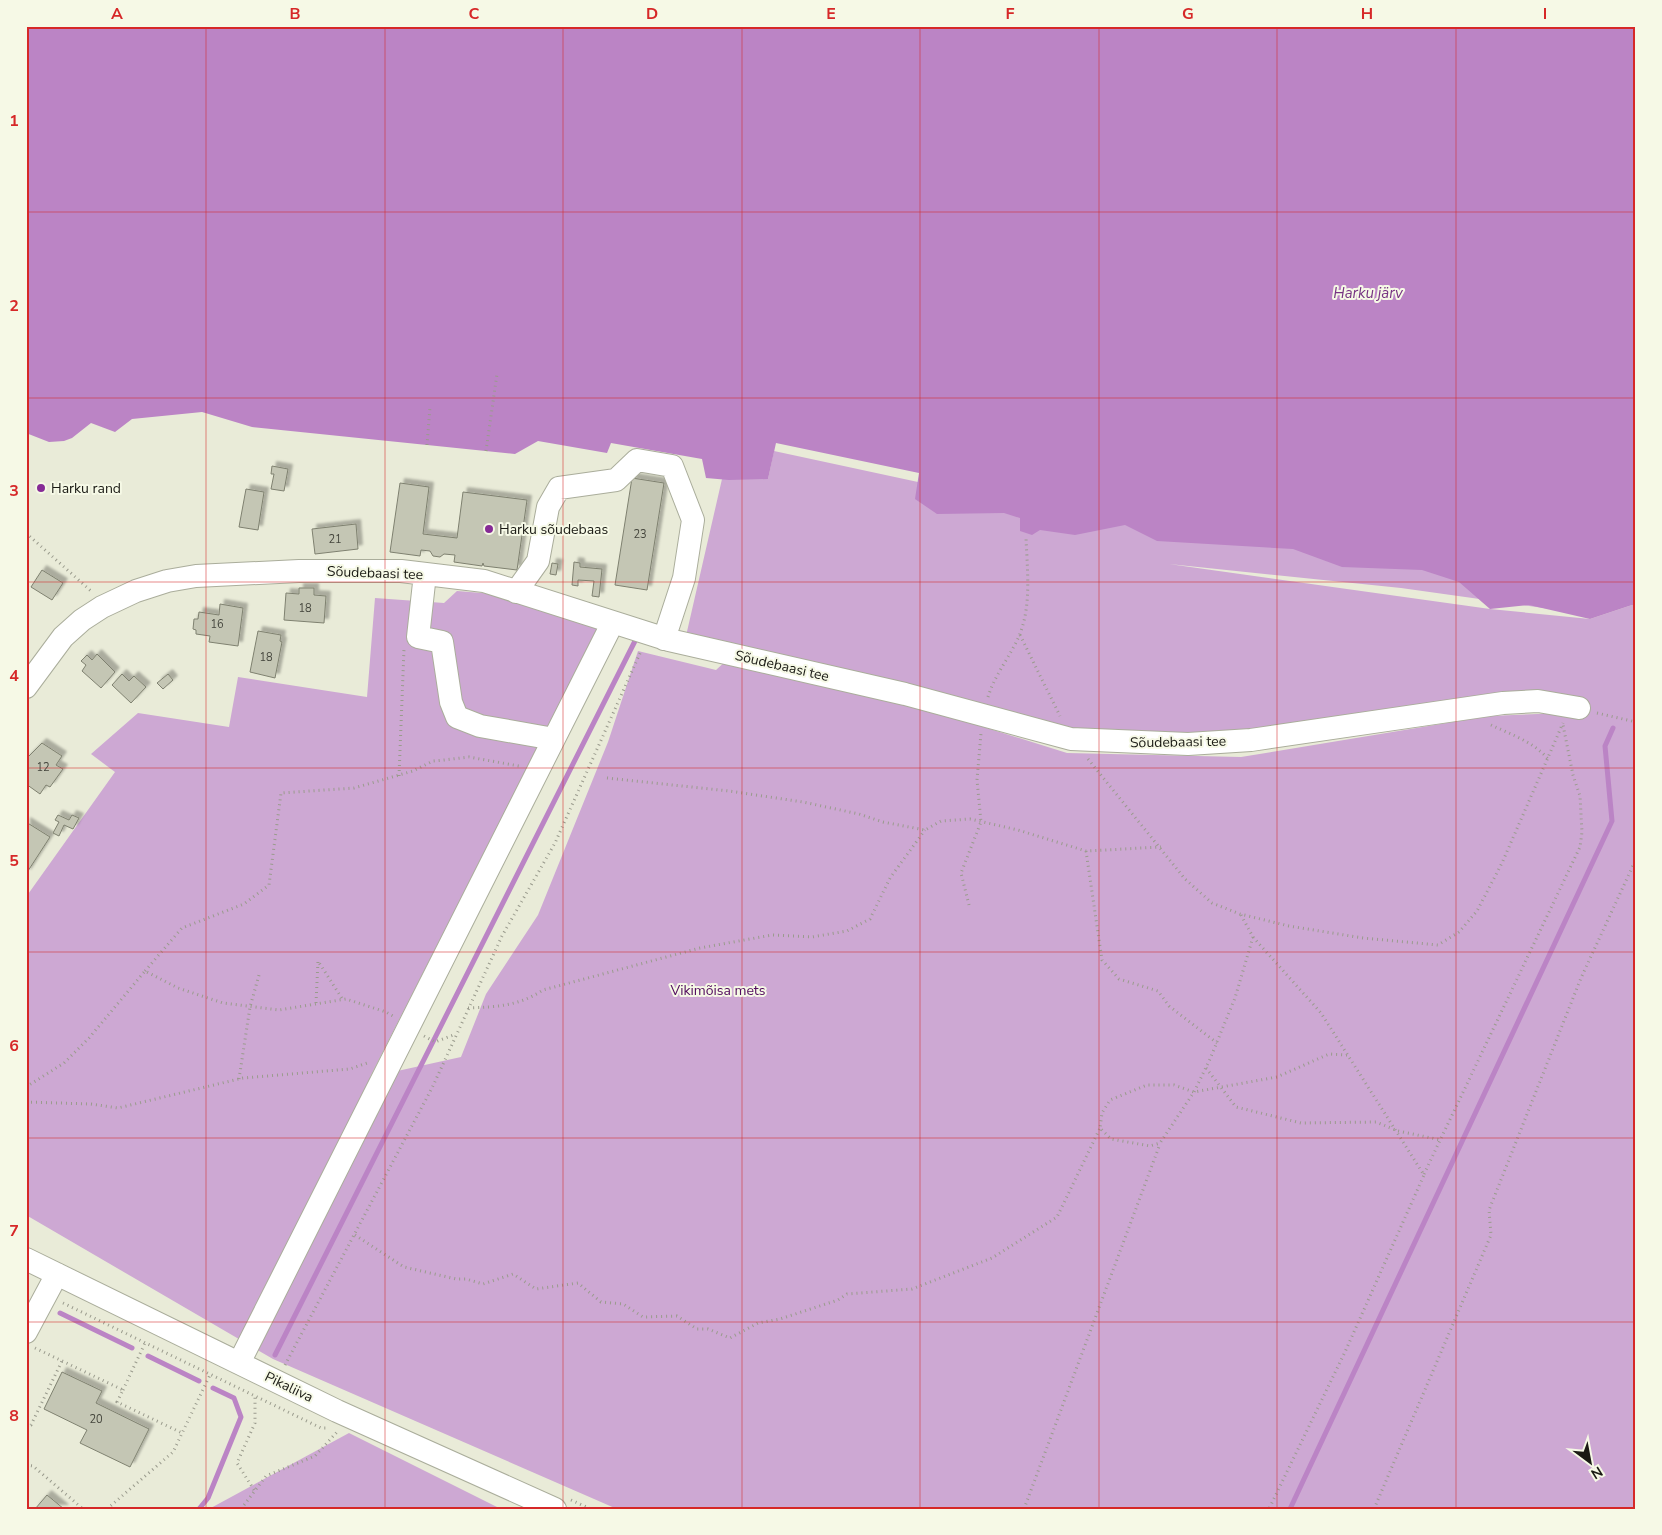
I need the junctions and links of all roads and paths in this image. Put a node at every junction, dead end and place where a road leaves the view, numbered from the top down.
1 (497, 374) dead end
2 (430, 407) dead end
3 (427, 445) dead end
4 (486, 451) dead end
5 (26, 533) edge
6 (1026, 537) dead end
7 (426, 574) junction
8 (516, 592) junction
9 (102, 607) junction
10 (612, 624) junction
11 (1020, 635) junction
12 (656, 637) junction
13 (418, 638) junction
14 (26, 686) edge
15 (1568, 713) junction
16 (983, 717) junction
17 (1486, 722) dead end
18 (1636, 722) edge
19 (1071, 739) junction
20 (554, 740) junction
21 (1548, 759) junction
22 (538, 770) junction
23 (400, 776) junction
24 (607, 778) dead end
25 (981, 822) junction
26 (925, 830) junction
27 (1161, 847) junction
28 (1086, 851) junction
29 (1636, 859) edge
30 (969, 905) dead end
31 (1240, 914) junction
32 (1253, 937) junction
33 (145, 971) junction
34 (259, 975) dead end
35 (343, 1000) junction
36 (316, 1003) junction
37 (250, 1007) junction
38 (468, 1008) junction
39 (410, 1027) junction
40 (456, 1034) junction
41 (430, 1040) dead end
42 (1217, 1043) junction
43 (1348, 1055) junction
44 (391, 1062) junction
45 (1206, 1068) junction
46 (239, 1079) junction
47 (26, 1087) edge
48 (1222, 1087) junction
49 (1194, 1092) junction
50 (26, 1102) edge
51 (1100, 1128) junction
52 (1398, 1131) junction
53 (1441, 1140) junction
54 (1160, 1143) junction
55 (1424, 1175) junction
56 (355, 1235) junction
57 (26, 1259) edge
58 (57, 1274) junction
59 (28, 1339) edge
60 (145, 1343) dead end
61 (62, 1361) junction
62 (239, 1363) junction
63 (283, 1368) dead end
64 (210, 1375) dead end
65 (122, 1390) junction
66 (255, 1397) dead end
67 (342, 1426) dead end
68 (26, 1427) edge
69 (182, 1433) junction
70 (26, 1465) edge
71 (254, 1490) junction
72 (83, 1509) edge
73 (107, 1509) edge
74 (241, 1509) edge
75 (555, 1509) edge
76 (1024, 1509) edge
77 (1269, 1509) edge
78 (1374, 1509) edge

1 - 4 path
2 - 3 path
5 - 9 path
6 - 11 path
7 - 8 street, Sõudebaasi tee
7 - 9 street, Sõudebaasi tee
7 - 13 street
8 - 10 street, Sõudebaasi tee
8 - 12 street
9 - 14 street, Sõudebaasi tee
10 - 12 street, Sõudebaasi tee
10 - 20 street
11 - 16 path
11 - 19 path
12 - 16 street, Sõudebaasi tee
12 - 38 path
13 - 20 street
13 - 23 path
15 - 18 path
15 - 19 street, Sõudebaasi tee
15 - 21 path
15 - 53 path
16 - 19 street, Sõudebaasi tee
16 - 25 path
17 - 21 path
19 - 27 path
20 - 22 street
21 - 31 path
22 - 23 path
22 - 39 street
23 - 33 path
24 - 26 path
25 - 26 path
25 - 28 path
25 - 30 path
26 - 38 path
27 - 28 path
27 - 31 path
28 - 42 path
29 - 78 path
31 - 32 path
32 - 42 path
32 - 43 path
33 - 37 path
33 - 47 path
34 - 37 path
35 - 36 path
35 - 36 path
35 - 39 path
36 - 37 path
37 - 46 path
38 - 40 path
39 - 44 street
40 - 41 path
40 - 56 path
42 - 45 path
43 - 48 path
43 - 52 path
44 - 46 path
44 - 62 street
45 - 48 path
45 - 49 path
46 - 50 path
48 - 49 path
48 - 52 path
49 - 51 path
49 - 54 path
51 - 54 path
51 - 56 path
52 - 53 path
52 - 55 path
53 - 55 path
54 - 76 path
55 - 77 path
56 - 63 path
57 - 58 street, Pikaliiva
58 - 59 street
58 - 62 street, Pikaliiva
59 - 61 path
60 - 65 path
61 - 65 path
61 - 68 path
62 - 75 street, Pikaliiva
64 - 69 path
65 - 69 path
66 - 71 path
67 - 71 path
69 - 73 path
70 - 72 path
71 - 74 path

